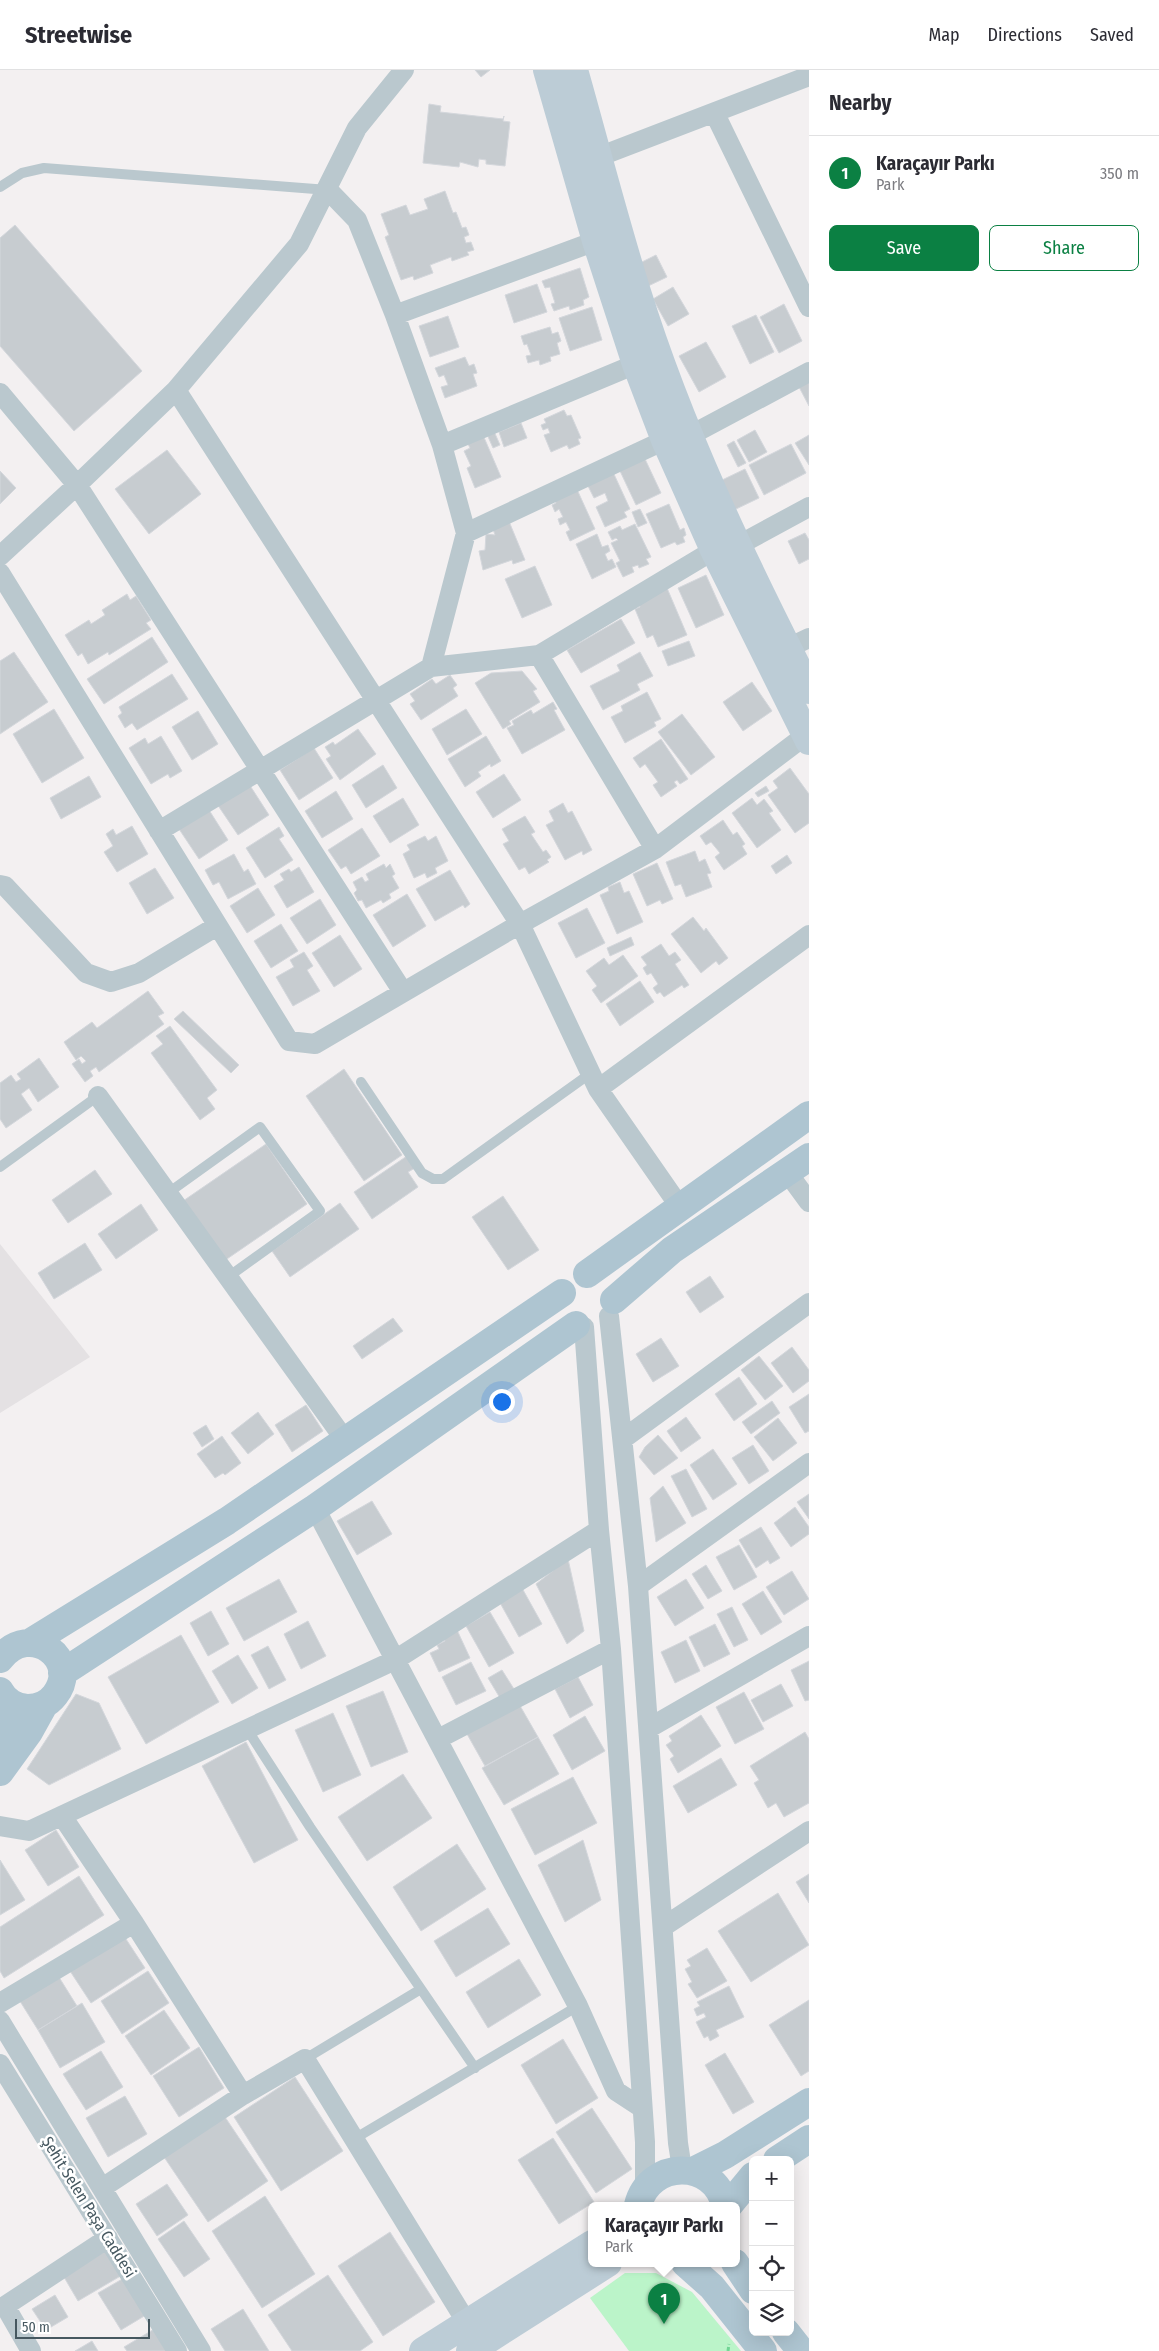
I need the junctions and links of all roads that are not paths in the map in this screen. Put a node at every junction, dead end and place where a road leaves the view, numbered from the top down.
1 (404, 70) edge
2 (547, 70) edge
3 (574, 70) edge
4 (809, 76) edge
5 (715, 114) junction
6 (598, 157) junction
7 (0, 187) edge
8 (328, 190) junction
9 (596, 241) junction
10 (809, 307) edge
11 (395, 315) junction
12 (636, 364) junction
13 (809, 372) edge
14 (176, 390) junction
15 (0, 393) edge
16 (677, 438) junction
17 (442, 445) junction
18 (77, 485) junction
19 (809, 507) edge
20 (466, 533) junction
21 (726, 548) junction
22 (0, 556) edge
23 (0, 573) edge
24 (798, 643) edge
25 (539, 655) junction
26 (431, 667) junction
27 (809, 690) edge
28 (378, 701) junction
29 (808, 738) edge
30 (262, 770) junction
31 (159, 831) junction
32 (656, 849) junction
33 (0, 886) edge
34 (520, 924) junction
35 (217, 926) junction
36 (809, 935) edge
37 (404, 992) junction
38 (595, 1081) junction
39 (361, 1082) dead end
40 (98, 1096) joint
41 (809, 1116) edge
42 (809, 1157) edge
43 (0, 1167) edge
44 (787, 1172) junction
45 (168, 1193) junction
46 (809, 1202) edge
47 (680, 1207) junction
48 (587, 1274) junction
49 (228, 1277) junction
50 (562, 1293) junction
51 (809, 1303) edge
52 (611, 1308) junction
53 (580, 1326) junction
54 (623, 1439) junction
55 (345, 1440) junction
56 (809, 1463) edge
57 (315, 1508) junction
58 (599, 1530) junction
59 (638, 1586) junction
60 (809, 1636) edge
61 (32, 1642) junction
62 (611, 1649) junction
63 (0, 1659) edge
64 (395, 1660) junction
65 (62, 1673) junction
66 (8, 1698) edge
67 (44, 1705) junction
68 (649, 1728) junction
69 (247, 1729) junction
70 (438, 1739) junction
71 (0, 1742) edge
72 (0, 1772) edge
73 (62, 1816) junction
74 (0, 1826) edge
75 (809, 1832) edge
76 (134, 1923) junction
77 (663, 1927) junction
78 (421, 1988) junction
79 (0, 2003) edge
80 (578, 2006) junction
81 (0, 2021) edge
82 (305, 2059) junction
83 (0, 2064) edge
84 (474, 2068) junction
85 (244, 2095) junction
86 (809, 2102) edge
87 (642, 2108) junction
88 (354, 2139) junction
89 (809, 2139) edge
90 (782, 2156) edge
91 (687, 2170) junction
92 (749, 2180) edge
93 (102, 2188) junction
94 (641, 2197) edge
95 (724, 2202) edge
96 (731, 2202) edge
97 (108, 2238) junction
98 (588, 2247) edge
99 (602, 2267) edge
100 (690, 2267) edge
101 (738, 2267) edge
102 (749, 2284) edge
103 (467, 2323) junction
104 (789, 2336) edge
105 (30, 2351) edge
106 (177, 2351) edge
107 (201, 2351) edge
108 (423, 2351) edge
109 (470, 2351) edge
110 (763, 2351) edge
111 (801, 2351) edge

1 - 8 street
2 - 9 main road
3 - 6 main road
4 - 5 street
5 - 6 street
5 - 10 street
6 - 16 main road
7 - 8 lane
8 - 11 street
8 - 14 street
9 - 11 street
9 - 12 main road
11 - 17 street
12 - 16 main road
12 - 17 street
13 - 16 street
14 - 18 street
14 - 28 street
15 - 18 street
16 - 20 street
16 - 21 main road
17 - 20 street
18 - 22 street
18 - 30 street
19 - 21 street
20 - 26 street
21 - 24 main road
21 - 25 street
21 - 29 main road
23 - 31 street
24 - 27 main road
25 - 26 street
25 - 32 street
26 - 28 street
28 - 30 street
28 - 34 street
29 - 32 street
30 - 31 street
30 - 37 street
31 - 35 street
32 - 34 street
33 - 35 street
34 - 37 street
34 - 38 street
35 - 37 street
36 - 38 street
38 - 39 lane
38 - 47 street
40 - 43 lane
40 - 45 street
41 - 47 main road
42 - 44 main road
44 - 46 street
44 - 52 main road
45 - 49 street
45 - 49 lane
47 - 48 main road
48 - 50 main road
48 - 52 main road
49 - 55 street
50 - 53 main road
50 - 55 main road
51 - 54 street
52 - 53 main road
52 - 54 street
53 - 57 main road
53 - 58 street
54 - 59 street
55 - 61 main road
56 - 59 street
57 - 64 street
57 - 65 main road
58 - 62 street
58 - 64 street
59 - 68 street
60 - 68 street
61 - 63 main road
61 - 65 main road
62 - 70 street
62 - 87 street
64 - 69 street
64 - 70 street
65 - 67 main road
66 - 67 main road
66 - 71 main road
67 - 72 main road
68 - 77 street
69 - 73 street
69 - 78 lane
70 - 80 street
73 - 74 street
73 - 76 street
75 - 77 street
76 - 79 street
76 - 85 street
77 - 91 street
78 - 82 lane
78 - 84 lane
80 - 84 lane
80 - 87 street
81 - 93 street
82 - 85 street
82 - 88 street
83 - 97 street, Şehit Selen Paşa Caddesi
84 - 88 lane
85 - 93 street
86 - 91 main road
87 - 94 street
88 - 103 street
89 - 90 main road
91 - 94 main road
91 - 95 main road
92 - 96 main road
93 - 107 street
97 - 105 street
97 - 106 street, Şehit Selen Paşa Caddesi
98 - 103 main road
99 - 109 main road
100 - 110 main road
101 - 102 main road
103 - 108 main road
104 - 111 main road

